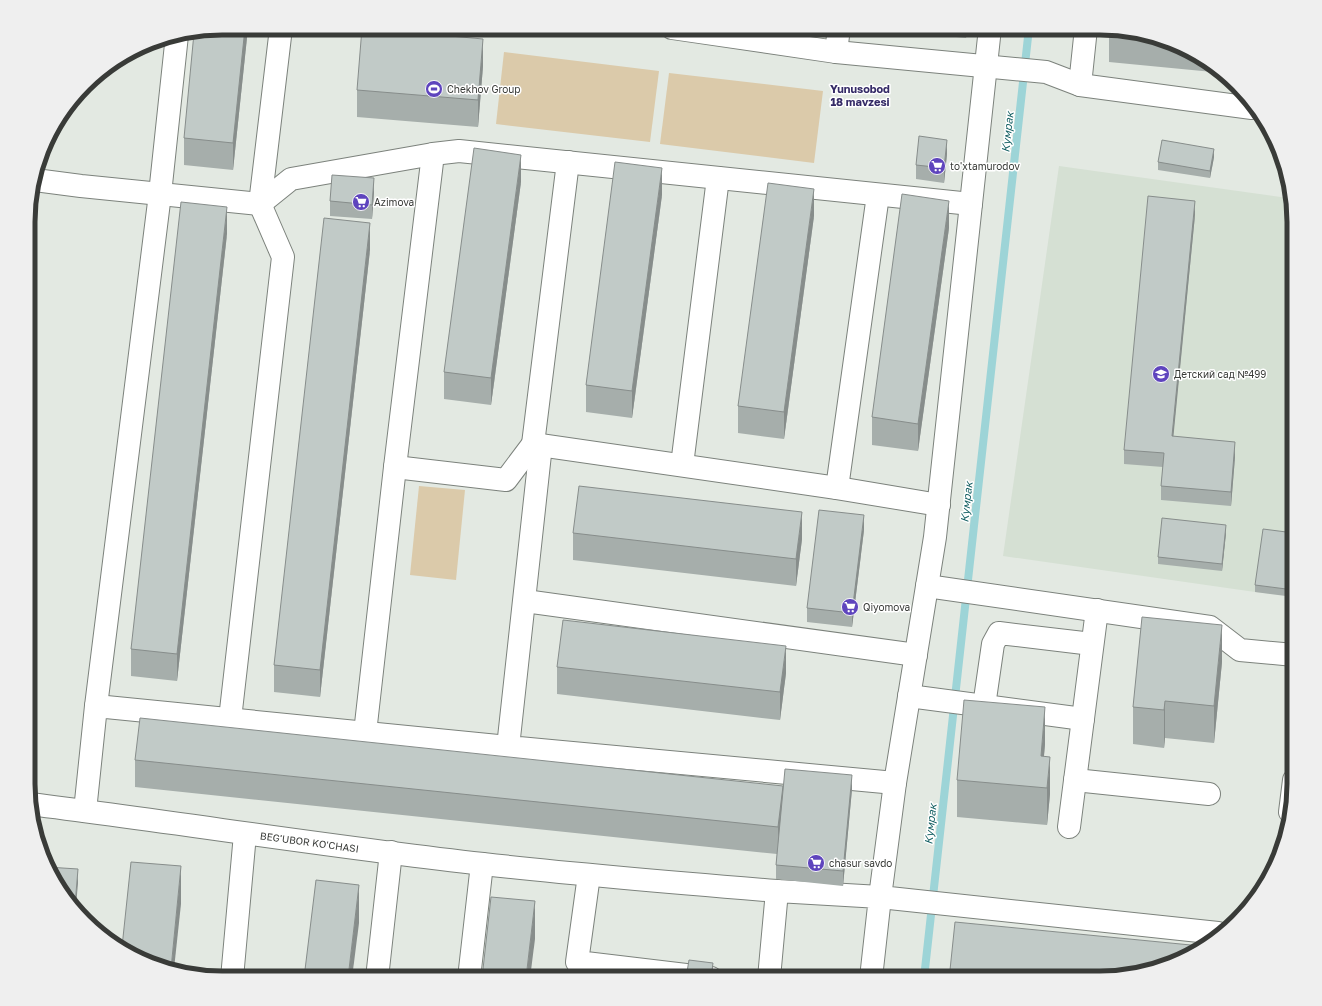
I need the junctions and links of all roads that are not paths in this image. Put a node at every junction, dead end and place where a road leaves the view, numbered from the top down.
1 (280, 35) edge
2 (720, 35) edge
3 (838, 35) edge
4 (989, 35) edge
5 (1085, 35) edge
6 (177, 41) edge
7 (836, 52) junction
8 (986, 66) junction
9 (1080, 85) junction
10 (1248, 107) edge
11 (433, 154) junction
12 (568, 162) junction
13 (718, 178) junction
14 (40, 180) edge
15 (160, 194) junction
16 (878, 195) junction
17 (260, 204) junction
18 (971, 204) junction
19 (537, 444) junction
20 (682, 465) junction
21 (395, 467) junction
22 (837, 488) junction
23 (939, 505) junction
24 (927, 586) junction
25 (525, 601) junction
26 (1097, 610) junction
27 (1092, 644) junction
28 (1287, 654) edge
29 (916, 656) junction
30 (909, 696) junction
31 (96, 706) junction
32 (984, 706) junction
33 (230, 719) junction
34 (1083, 719) junction
35 (365, 733) junction
36 (508, 747) junction
37 (1075, 780) junction
38 (895, 783) junction
39 (1208, 794) dead end
40 (36, 805) edge
41 (85, 811) junction
42 (1069, 827) dead end
43 (244, 834) junction
44 (391, 852) junction
45 (482, 864) junction
46 (589, 875) junction
47 (777, 891) junction
48 (880, 898) junction
49 (1213, 933) edge
50 (576, 970) edge
51 (233, 971) edge
52 (378, 971) edge
53 (470, 971) edge
54 (592, 971) edge
55 (769, 971) edge
56 (871, 971) edge

1 - 17 lane
2 - 7 lane
3 - 7 lane
4 - 8 lane
5 - 9 lane
6 - 15 lane
7 - 8 lane
8 - 9 lane
8 - 18 lane
9 - 10 lane
11 - 12 lane
11 - 17 lane
11 - 21 lane
12 - 13 lane
12 - 19 lane
13 - 16 lane
13 - 20 lane
14 - 15 lane
15 - 17 lane
15 - 31 lane
16 - 18 lane
16 - 22 lane
17 - 33 lane
18 - 23 lane
19 - 20 lane
19 - 21 lane
19 - 25 lane
20 - 22 lane
21 - 35 lane
22 - 23 lane
23 - 24 lane
24 - 26 lane
24 - 29 lane
25 - 29 lane
25 - 36 lane
26 - 27 lane
26 - 28 lane
27 - 32 lane
27 - 34 lane
29 - 30 lane
30 - 32 lane
30 - 38 lane
31 - 33 lane
31 - 41 lane
32 - 34 lane
33 - 35 lane
34 - 37 lane
35 - 36 lane
36 - 38 lane
37 - 39 lane
37 - 42 lane
38 - 48 lane
40 - 41 lane, BEG'UBOR KO'CHASI
41 - 43 lane, BEG'UBOR KO'CHASI
43 - 44 lane, BEG'UBOR KO'CHASI
43 - 51 lane
44 - 45 lane, BEG'UBOR KO'CHASI
44 - 52 lane
45 - 46 lane, BEG'UBOR KO'CHASI
45 - 53 lane
46 - 47 lane, BEG'UBOR KO'CHASI
46 - 50 lane
47 - 48 lane, BEG'UBOR KO'CHASI
47 - 55 lane
48 - 49 lane, BEG'UBOR KO'CHASI
48 - 56 lane
50 - 54 lane

